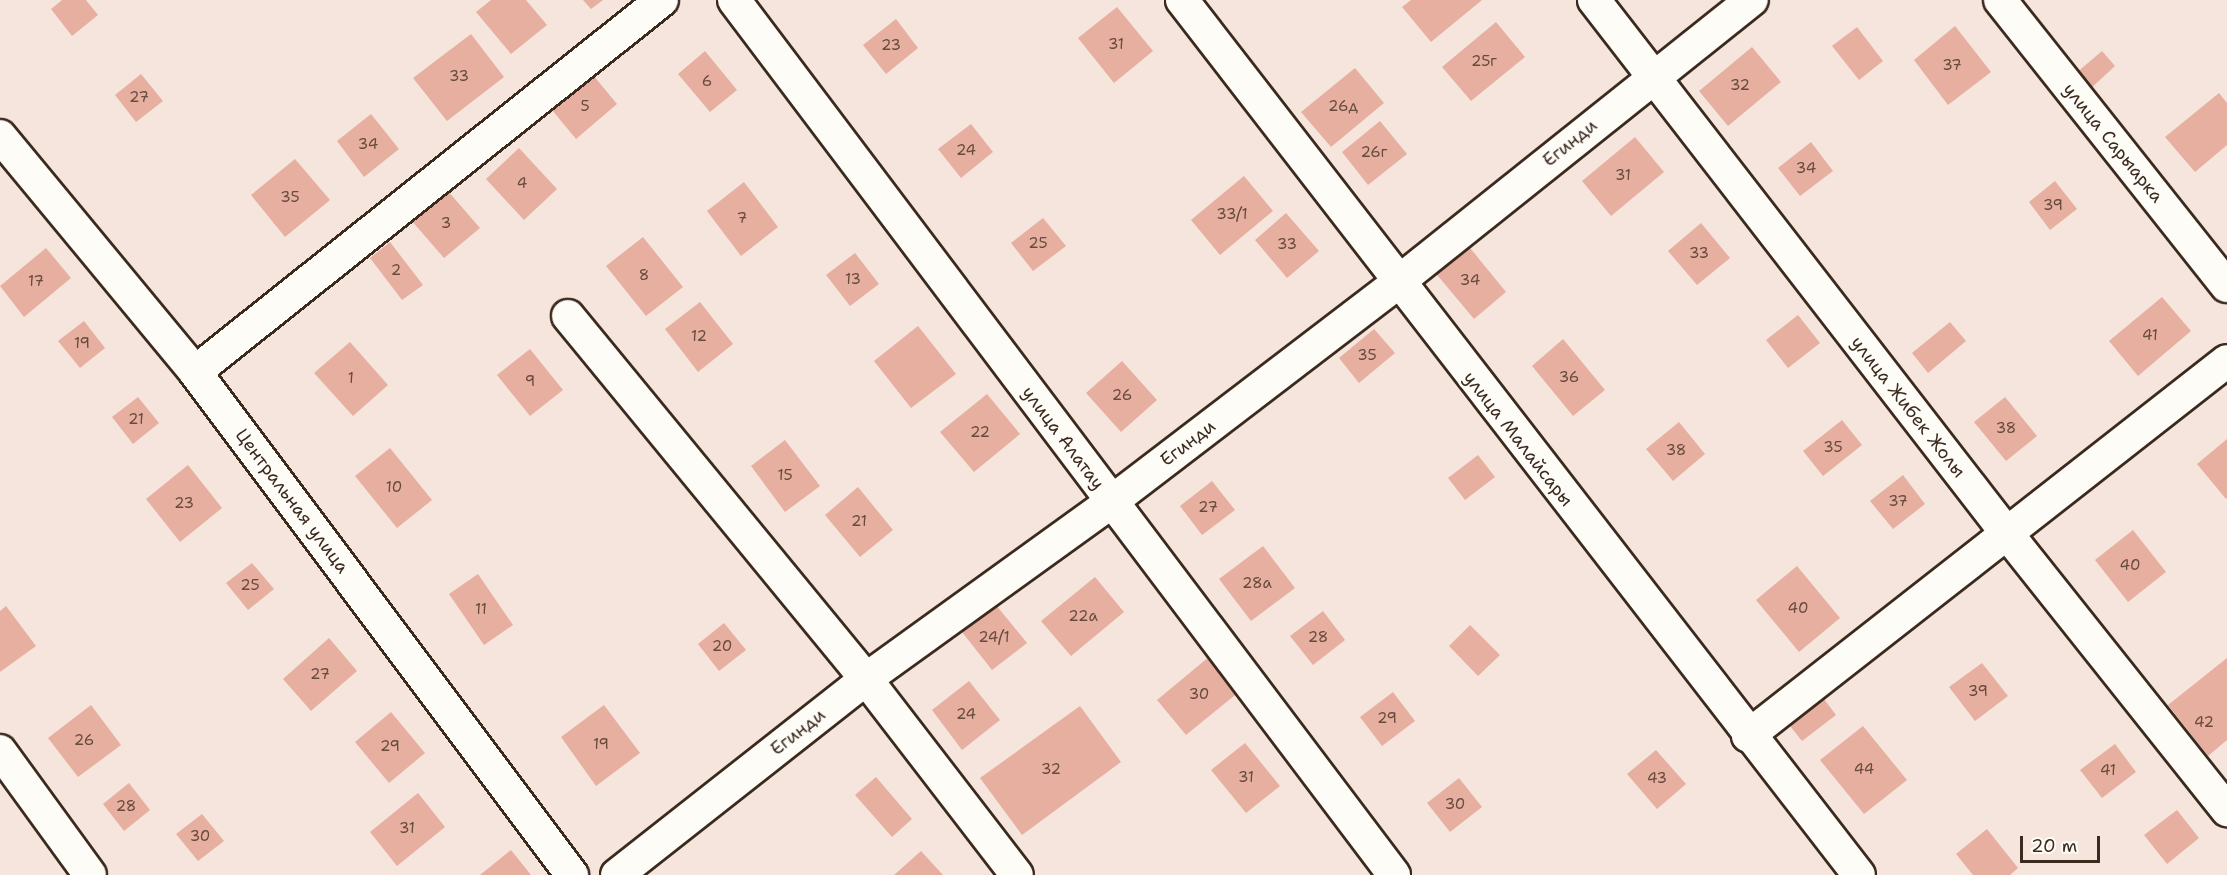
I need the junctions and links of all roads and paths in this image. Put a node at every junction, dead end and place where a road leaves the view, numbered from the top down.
1 (662, 0) edge
2 (734, 0) edge
3 (1182, 0) edge
4 (1594, 0) edge
5 (1752, 0) edge
6 (2000, 0) edge
7 (1653, 76) junction
8 (0, 136) edge
9 (1397, 284) junction
10 (2227, 286) edge
11 (568, 316) dead end
12 (2227, 361) edge
13 (195, 372) junction
14 (1111, 502) junction
15 (2005, 531) junction
16 (866, 679) junction
17 (1748, 736) junction
18 (0, 751) edge
19 (2227, 810) edge
20 (90, 875) edge
21 (572, 875) edge
22 (617, 875) edge
23 (1017, 875) edge
24 (1394, 875) edge
25 (1859, 875) edge

1 - 13 street
2 - 14 street, улица Алатау
3 - 9 street, улица Малайсары
4 - 7 street, улица Жибек Жолы
5 - 7 street, Егинди
6 - 10 street, улица Сарыарка
7 - 9 street, Егинди
7 - 15 street, улица Жибек Жолы
8 - 13 street, Центральная улица
9 - 14 street, Егинди
9 - 17 street, улица Малайсары
11 - 16 street
12 - 15 street
13 - 21 street, Центральная улица
14 - 16 street, Егинди
14 - 24 street, улица Алатау
15 - 17 street
15 - 19 street, улица Жибек Жолы
16 - 22 street, Егинди
16 - 23 street
17 - 25 street, улица Малайсары
18 - 20 street

